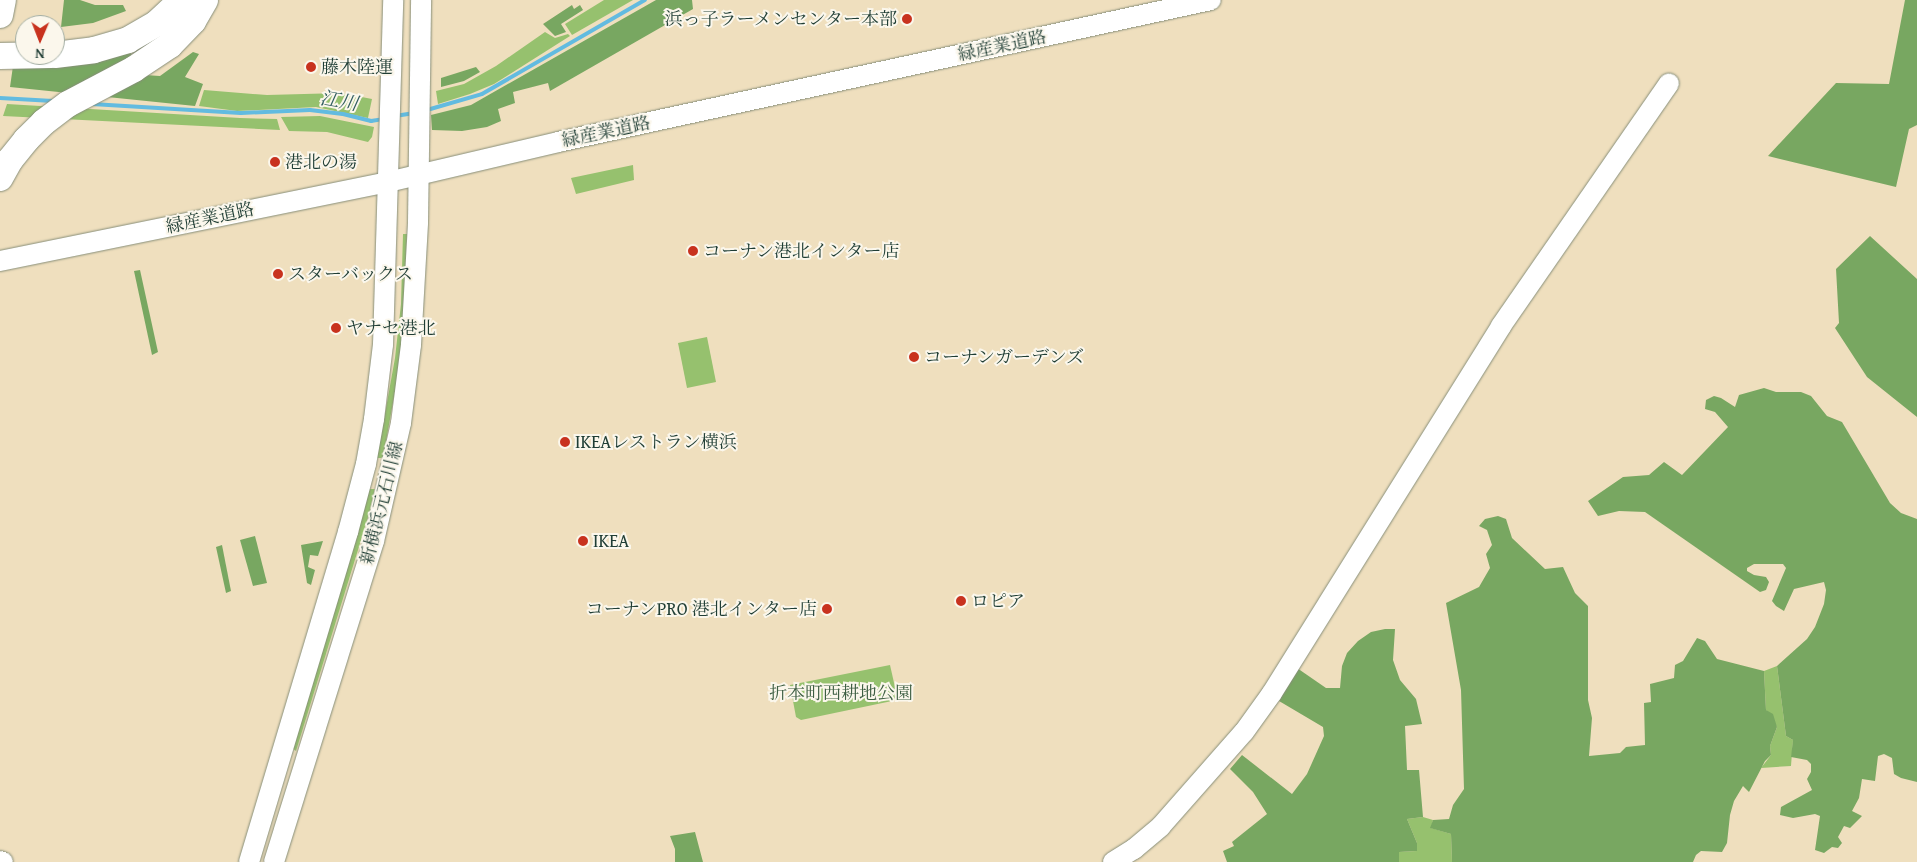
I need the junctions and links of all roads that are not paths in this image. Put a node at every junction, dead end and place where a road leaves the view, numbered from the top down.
1 (3, 0) edge
2 (160, 0) edge
3 (182, 0) edge
4 (205, 0) edge
5 (422, 0) edge
6 (1211, 0) edge
7 (394, 2) edge
8 (0, 15) edge
9 (65, 37) edge
10 (15, 41) edge
11 (0, 42) edge
12 (65, 54) edge
13 (0, 56) edge
14 (15, 56) edge
15 (1669, 83) dead end
16 (418, 175) junction
17 (0, 178) edge
18 (388, 182) junction
19 (0, 261) edge
20 (250, 862) edge
21 (274, 862) edge
22 (1113, 862) edge

1 - 8 highway
2 - 9 highway
3 - 12 highway
4 - 17 highway
5 - 16 street, 新横浜元石川線
6 - 16 street, 緑産業道路
7 - 18 street, 新横浜元石川線
10 - 11 highway
13 - 14 highway
15 - 22 street
16 - 18 street, 緑産業道路
16 - 21 street, 新横浜元石川線
18 - 19 street, 緑産業道路
18 - 20 street, 新横浜元石川線

